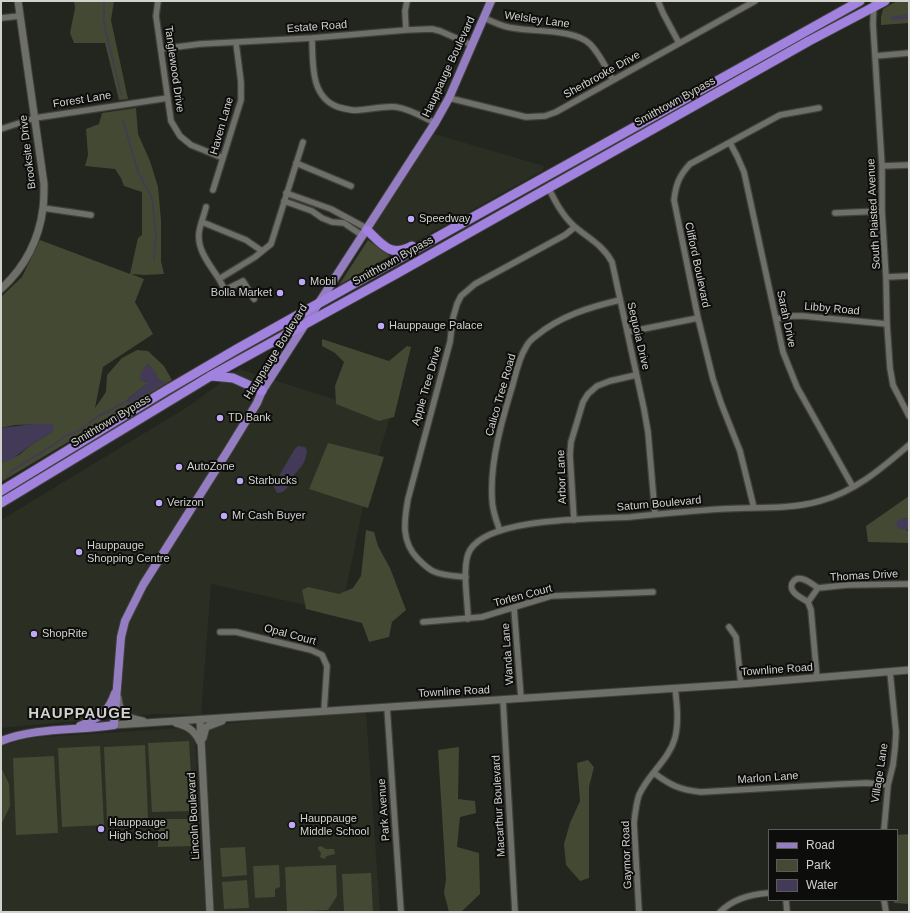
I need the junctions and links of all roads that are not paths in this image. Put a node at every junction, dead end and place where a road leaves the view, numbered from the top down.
1 (18, 1) edge
2 (158, 1) edge
3 (407, 1) edge
4 (491, 1) edge
5 (658, 1) edge
6 (755, 1) edge
7 (860, 1) edge
8 (885, 1) edge
9 (874, 4) edge
10 (20, 16) junction
11 (1, 18) edge
12 (484, 18) junction
13 (406, 30) junction
14 (312, 38) junction
15 (236, 43) junction
16 (679, 43) junction
17 (472, 45) junction
18 (161, 49) junction
19 (909, 53) edge
20 (875, 56) junction
21 (613, 80) junction
22 (168, 98) junction
23 (449, 98) junction
24 (819, 108) dead end
25 (35, 118) junction
26 (435, 123) junction
27 (1, 129) edge
28 (303, 142) dead end
29 (730, 143) junction
30 (223, 158) junction
31 (296, 163) junction
32 (909, 165) edge
33 (882, 166) junction
34 (351, 186) dead end
35 (548, 187) junction
36 (213, 190) dead end
37 (286, 194) junction
38 (284, 201) junction
39 (324, 207) junction
40 (43, 208) junction
41 (206, 208) dead end
42 (882, 212) junction
43 (835, 213) dead end
44 (91, 215) dead end
45 (319, 216) junction
46 (202, 222) junction
47 (575, 227) junction
48 (366, 232) junction
49 (444, 234) junction
50 (262, 251) junction
51 (909, 276) edge
52 (886, 278) junction
53 (219, 279) junction
54 (1, 289) edge
55 (254, 299) dead end
56 (620, 300) junction
57 (321, 302) junction
58 (698, 318) junction
59 (776, 319) junction
60 (306, 323) junction
61 (887, 324) junction
62 (628, 332) junction
63 (636, 375) junction
64 (209, 377) junction
65 (262, 391) junction
66 (909, 416) edge
67 (909, 445) edge
68 (853, 487) junction
69 (1, 492) edge
70 (1, 503) edge
71 (754, 508) junction
72 (655, 514) junction
73 (574, 520) junction
74 (500, 531) junction
75 (466, 577) junction
76 (909, 584) edge
77 (818, 588) junction
78 (653, 592) dead end
79 (808, 602) junction
80 (514, 608) junction
81 (468, 619) junction
82 (424, 622) dead end
83 (729, 627) dead end
84 (220, 632) dead end
85 (909, 670) edge
86 (890, 672) junction
87 (817, 678) junction
88 (740, 684) junction
89 (117, 685) junction
90 (675, 688) junction
91 (521, 698) junction
92 (503, 700) junction
93 (387, 706) junction
94 (324, 711) junction
95 (230, 718) junction
96 (200, 720) junction
97 (168, 721) junction
98 (151, 722) junction
99 (114, 725) junction
100 (74, 729) junction
101 (1, 741) edge
102 (202, 750) junction
103 (654, 773) junction
104 (888, 786) junction
105 (884, 829) edge
106 (768, 893) edge
107 (786, 901) edge
108 (884, 901) edge
109 (210, 912) edge
110 (402, 912) edge
111 (515, 912) edge
112 (639, 912) edge
113 (720, 912) edge
114 (787, 912) edge
115 (886, 912) edge

1 - 10 street, Brooksite Drive
2 - 18 street, Tanglewood Drive
3 - 13 street
4 - 12 main road, Hauppauge Boulevard
5 - 16 street
6 - 16 street, Sherbrooke Drive
7 - 49 highway, Smithtown Bypass
8 - 9 highway, Smithtown Bypass
9 - 20 street, South Plaisted Avenue
9 - 35 highway, Smithtown Bypass
10 - 11 street
10 - 25 street, Brooksite Drive
12 - 17 main road, Hauppauge Boulevard
12 - 21 street, Welsley Lane
13 - 14 street, Estate Road
13 - 17 street, Estate Road
14 - 15 street, Estate Road
14 - 26 street
15 - 18 street, Estate Road
15 - 30 street, Haven Lane
16 - 21 street, Sherbrooke Drive
17 - 23 main road, Hauppauge Boulevard
18 - 22 street, Tanglewood Drive
19 - 20 street
20 - 33 street, South Plaisted Avenue
21 - 23 street, Sherbrooke Drive
22 - 25 street, Forest Lane
22 - 30 street, Tanglewood Drive
23 - 26 main road, Hauppauge Boulevard
24 - 29 street, Clifford Boulevard
25 - 27 street, Forest Lane
25 - 40 street, Brooksite Drive
26 - 48 main road, Hauppauge Boulevard
28 - 31 street
29 - 58 street, Clifford Boulevard
29 - 59 street, Sarah Drive
30 - 36 street, Haven Lane
31 - 34 street
31 - 37 street
32 - 33 street
33 - 42 street, South Plaisted Avenue
35 - 47 street, Sequoia Drive
35 - 60 highway, Smithtown Bypass
37 - 38 street
37 - 39 street
38 - 45 street
38 - 50 street
39 - 45 street
39 - 48 street
40 - 44 street
40 - 54 street, Brooksite Drive
41 - 46 street
42 - 43 street
42 - 52 street, South Plaisted Avenue
45 - 48 street
46 - 50 street
46 - 53 street
47 - 56 street, Sequoia Drive
47 - 75 street, Apple Tree Drive
48 - 49 highway
48 - 57 main road, Hauppauge Boulevard
49 - 57 highway, Smithtown Bypass
50 - 53 street
51 - 52 street
52 - 61 street, South Plaisted Avenue
53 - 55 street
56 - 62 street, Sequoia Drive
56 - 74 street, Calico Tree Road
57 - 60 main road, Hauppauge Boulevard
57 - 69 highway, Smithtown Bypass
58 - 62 street
58 - 71 street, Clifford Boulevard
59 - 61 street, Libby Road
59 - 68 street, Sarah Drive
60 - 64 highway, Smithtown Bypass
60 - 65 main road, Hauppauge Boulevard
61 - 66 street, South Plaisted Avenue
62 - 63 street, Sequoia Drive
63 - 72 street, Sequoia Drive
63 - 73 street, Arbor Lane
64 - 65 highway
64 - 70 highway, Smithtown Bypass
65 - 89 main road, Hauppauge Boulevard
67 - 68 street, Saturn Boulevard
68 - 71 street, Saturn Boulevard
71 - 72 street, Saturn Boulevard
72 - 73 street, Saturn Boulevard
73 - 74 street, Saturn Boulevard
74 - 75 street, Saturn Boulevard
75 - 81 street, Saturn Boulevard
76 - 77 street, Thomas Drive
77 - 79 street, Thomas Drive
77 - 79 street
78 - 80 street, Torlen Court
79 - 87 street
80 - 81 street, Torlen Court
80 - 91 street, Wanda Lane
81 - 82 street, Torlen Court
83 - 88 street
84 - 94 street, Opal Court
85 - 86 street, Townline Road
86 - 87 street, Townline Road
86 - 104 street, Village Lane
87 - 88 street, Townline Road
88 - 90 street, Townline Road
89 - 98 street
89 - 99 main road, Hauppauge Boulevard
89 - 100 main road
90 - 91 street, Townline Road
90 - 103 street, Gaymor Road
91 - 92 street, Townline Road
92 - 93 street, Townline Road
92 - 111 street, Macarthur Boulevard
93 - 94 street, Townline Road
93 - 110 street, Park Avenue
94 - 95 street, Townline Road
95 - 96 street, Townline Road
95 - 102 street
96 - 97 street, Townline Road
96 - 102 street, Lincoln Boulevard
97 - 98 street, Townline Road
97 - 102 street
98 - 99 street, Townline Road
99 - 100 main road, Townline Road
100 - 101 main road, Townline Road
102 - 109 street, Lincoln Boulevard
103 - 104 street, Marlon Lane
103 - 112 street, Gaymor Road
104 - 105 street, Village Lane
106 - 113 street
107 - 114 street
108 - 115 street

